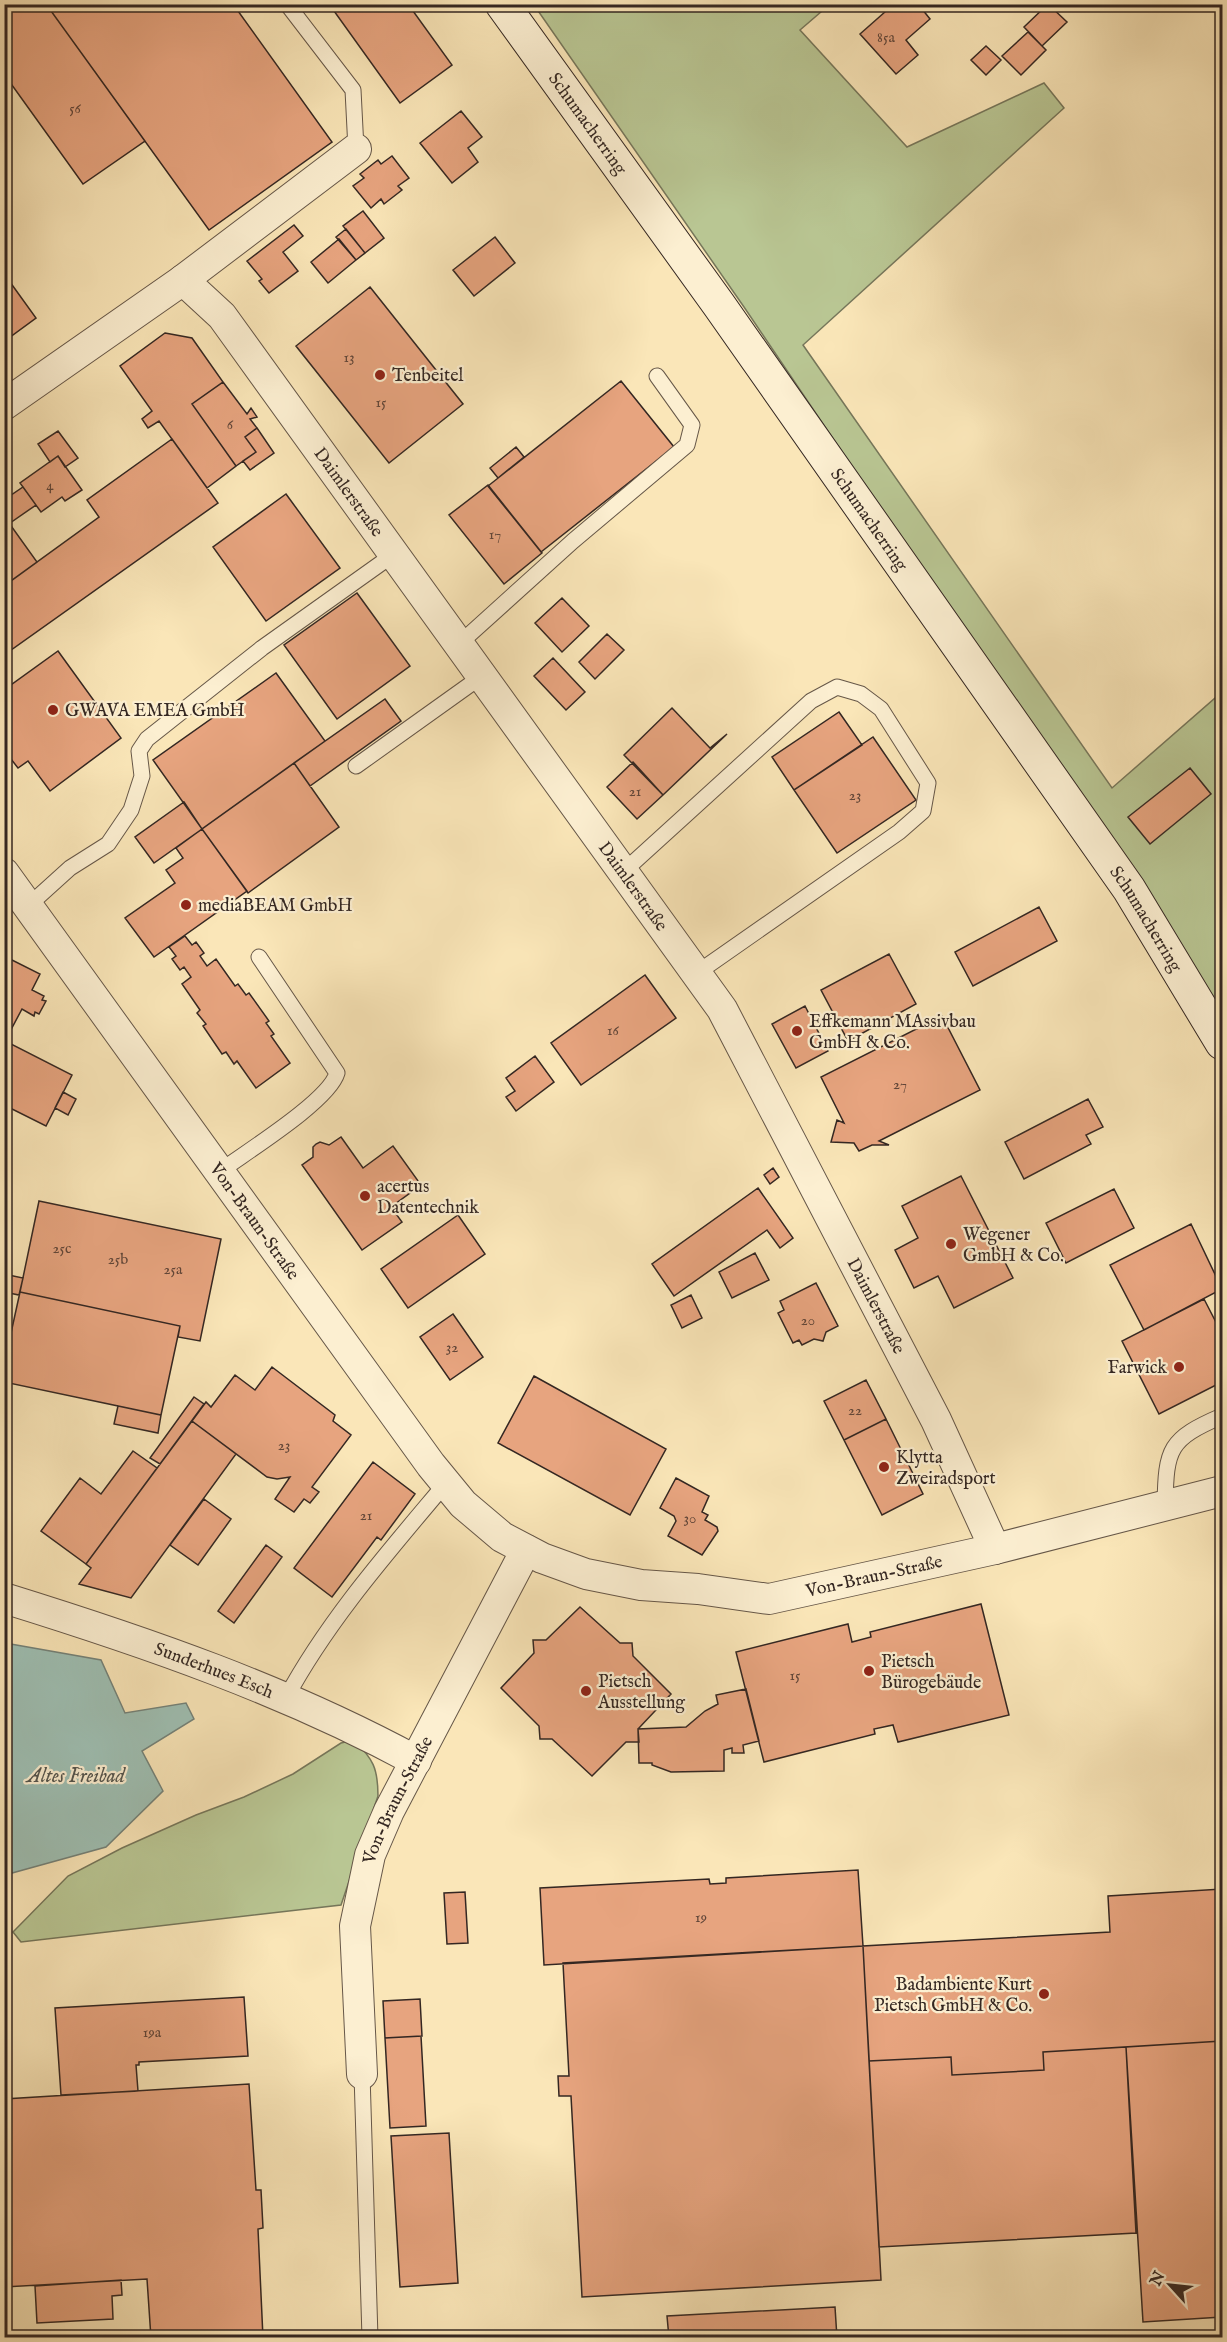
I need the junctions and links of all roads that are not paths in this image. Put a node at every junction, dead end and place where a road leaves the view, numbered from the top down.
1 (287, 4) edge
2 (502, 4) edge
3 (356, 149) joint
4 (183, 280) junction
5 (657, 376) dead end
6 (4, 405) edge
7 (394, 554) junction
8 (459, 644) junction
9 (482, 676) junction
10 (356, 766) dead end
11 (624, 872) junction
12 (4, 873) edge
13 (28, 906) junction
14 (259, 957) dead end
15 (697, 974) junction
16 (1222, 1043) edge
17 (219, 1172) junction
18 (1222, 1416) edge
19 (446, 1484) junction
20 (1222, 1491) edge
21 (1165, 1506) junction
22 (994, 1549) junction
23 (526, 1550) junction
24 (4, 1598) edge
25 (286, 1698) junction
26 (416, 1761) junction
27 (362, 2074) joint
28 (370, 2337) edge

1 - 3 lane
2 - 16 main road, Schumacherring
3 - 4 street
4 - 6 street
4 - 7 street, Daimlerstraße
5 - 8 lane
7 - 8 street, Daimlerstraße
7 - 13 lane
8 - 9 street, Daimlerstraße
9 - 10 lane
9 - 11 street, Daimlerstraße
11 - 15 street, Daimlerstraße
11 - 15 lane
12 - 13 street, Von-Braun-Straße
13 - 17 street, Von-Braun-Straße
14 - 17 lane
15 - 22 street, Daimlerstraße
17 - 19 street, Von-Braun-Straße
18 - 21 lane
19 - 23 street, Von-Braun-Straße
19 - 25 lane
20 - 21 street, Von-Braun-Straße
21 - 22 street, Von-Braun-Straße
22 - 23 street, Von-Braun-Straße
23 - 26 street, Von-Braun-Straße
24 - 25 street, Sunderhues Esch
25 - 26 street, Sunderhues Esch
26 - 27 street, Von-Braun-Straße
27 - 28 lane

